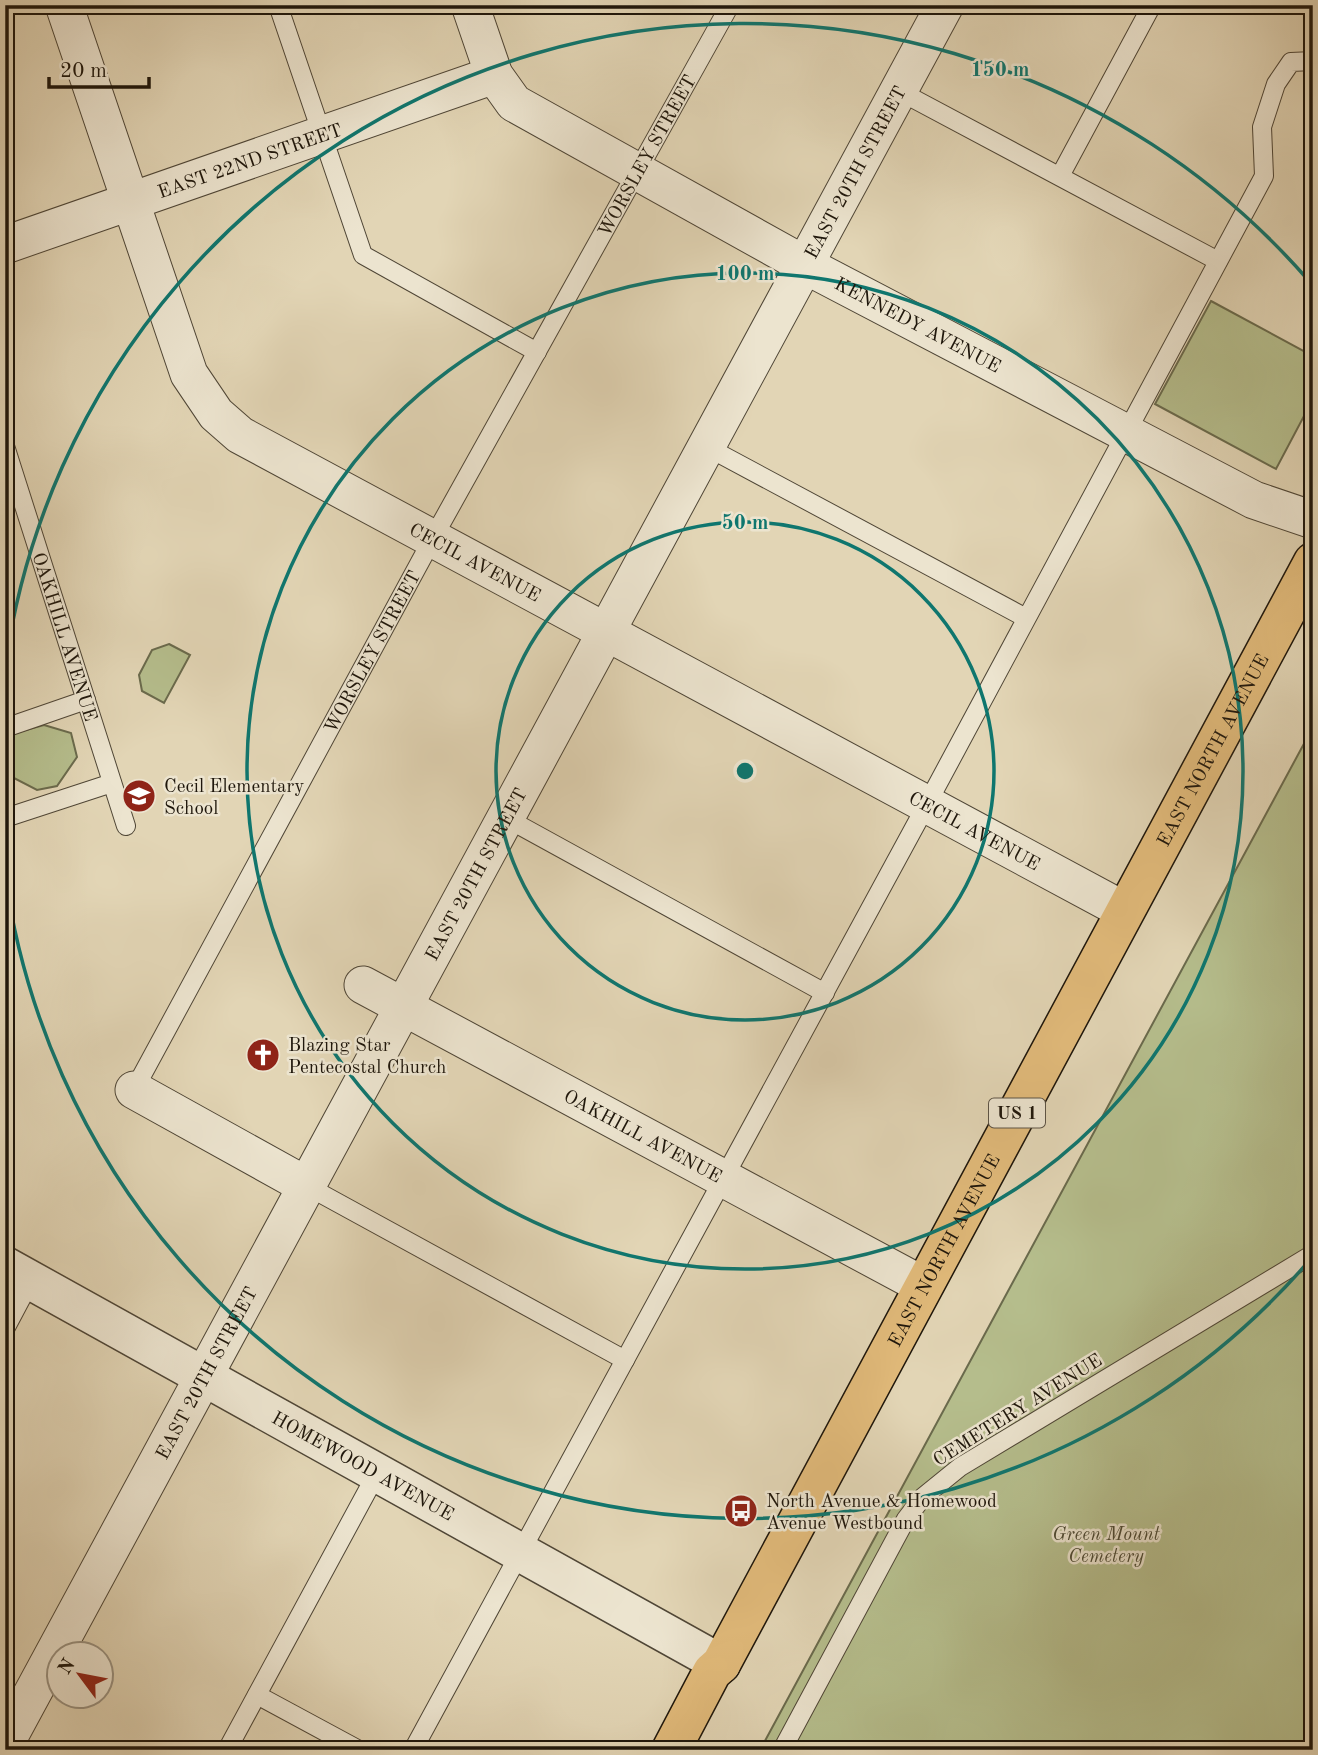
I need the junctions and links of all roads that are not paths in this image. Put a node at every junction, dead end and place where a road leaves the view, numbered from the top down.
1 (64, 5) edge
2 (278, 5) edge
3 (470, 5) edge
4 (730, 5) edge
5 (945, 5) edge
6 (1152, 5) edge
7 (1313, 61) edge
8 (494, 75) junction
9 (899, 91) junction
10 (322, 135) junction
11 (636, 170) junction
12 (1060, 176) junction
13 (130, 202) junction
14 (5, 245) edge
15 (1219, 261) junction
16 (805, 265) junction
17 (537, 352) junction
18 (1125, 432) junction
19 (5, 446) edge
20 (706, 447) junction
21 (1313, 520) edge
22 (433, 538) junction
23 (1313, 562) edge
24 (1026, 618) junction
25 (607, 632) junction
26 (86, 700) junction
27 (5, 728) edge
28 (112, 783) junction
29 (927, 804) junction
30 (5, 818) edge
31 (506, 818) junction
32 (126, 826) dead end
33 (1125, 911) junction
34 (363, 985) dead end
35 (825, 993) junction
36 (404, 1007) junction
37 (134, 1090) joint
38 (724, 1178) junction
39 (307, 1186) junction
40 (1308, 1258) edge
41 (18, 1273) edge
42 (924, 1286) junction
43 (5, 1329) edge
44 (625, 1360) junction
45 (204, 1377) junction
46 (377, 1473) junction
47 (521, 1553) junction
48 (720, 1664) junction
49 (257, 1695) junction
50 (5, 1744) edge
51 (786, 1746) edge
52 (227, 1750) edge
53 (359, 1750) edge
54 (413, 1750) edge
55 (671, 1750) edge

1 - 13 street, CECIL AVENUE
2 - 10 lane
3 - 8 street, KENNEDY AVENUE
4 - 11 lane, WORSLEY STREET
5 - 9 street, EAST 20TH STREET
6 - 12 lane
7 - 15 lane
8 - 10 street, EAST 22ND STREET
8 - 11 street, KENNEDY AVENUE
9 - 12 lane
9 - 16 street, EAST 20TH STREET
10 - 13 street, EAST 22ND STREET
10 - 17 lane
11 - 16 street, KENNEDY AVENUE
11 - 17 lane, WORSLEY STREET
12 - 15 lane
13 - 14 street, EAST 22ND STREET
13 - 22 street, CECIL AVENUE
15 - 18 lane
16 - 18 street, KENNEDY AVENUE
16 - 20 street, EAST 20TH STREET
17 - 22 lane, WORSLEY STREET
18 - 21 street, KENNEDY AVENUE
18 - 24 lane
19 - 26 lane, OAKHILL AVENUE
20 - 24 lane
20 - 25 street, EAST 20TH STREET
22 - 25 street, CECIL AVENUE
22 - 37 lane, WORSLEY STREET
23 - 33 main road, EAST NORTH AVENUE / US 1
24 - 29 lane
25 - 29 street, CECIL AVENUE
25 - 31 street, EAST 20TH STREET
26 - 27 lane
26 - 28 lane, OAKHILL AVENUE
28 - 30 lane
28 - 32 lane, OAKHILL AVENUE
29 - 33 street, CECIL AVENUE
29 - 35 lane
31 - 35 lane
31 - 36 street, EAST 20TH STREET
33 - 42 main road, EAST NORTH AVENUE / US 1
34 - 36 street, OAKHILL AVENUE
35 - 38 lane
36 - 38 street, OAKHILL AVENUE
36 - 39 street, EAST 20TH STREET
37 - 39 street, WORSLEY STREET
38 - 42 street, OAKHILL AVENUE
38 - 44 lane
39 - 44 lane
39 - 45 street, EAST 20TH STREET
40 - 51 lane, CEMETERY AVENUE
41 - 43 lane
41 - 45 street, HOMEWOOD AVENUE
42 - 48 main road, EAST NORTH AVENUE / US 1
44 - 47 lane
45 - 46 street, HOMEWOOD AVENUE
45 - 50 street, EAST 20TH STREET
46 - 47 street, HOMEWOOD AVENUE
46 - 49 lane
47 - 48 street, HOMEWOOD AVENUE
47 - 54 lane
48 - 55 main road, EAST NORTH AVENUE / US 1
49 - 52 lane
49 - 53 lane

